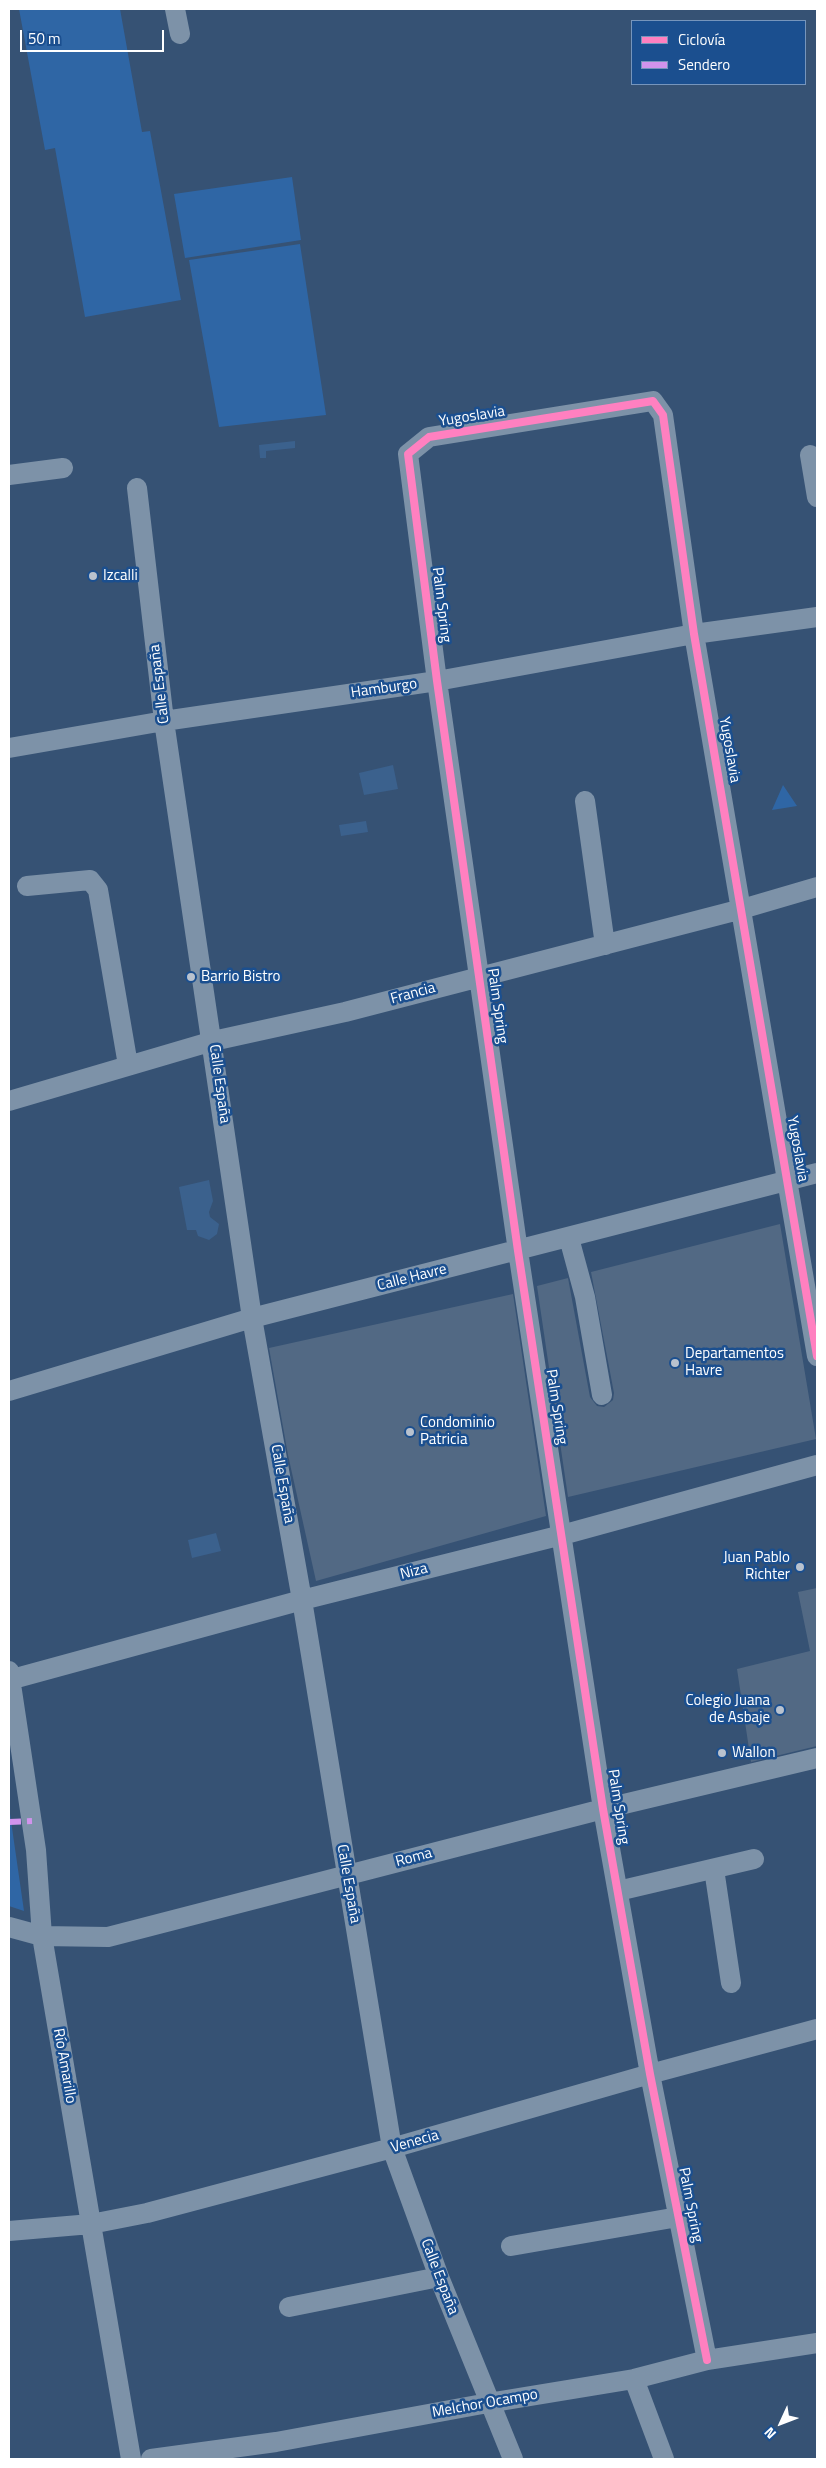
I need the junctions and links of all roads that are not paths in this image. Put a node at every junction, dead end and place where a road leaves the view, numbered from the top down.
1 (175, 9) edge
2 (180, 34) dead end
3 (408, 454) joint
4 (810, 455) dead end
5 (63, 468) dead end
6 (9, 475) edge
7 (137, 488) dead end
8 (817, 498) edge
9 (817, 617) edge
10 (694, 634) junction
11 (437, 681) junction
12 (164, 721) junction
13 (9, 748) edge
14 (585, 801) dead end
15 (26, 886) dead end
16 (817, 887) edge
17 (742, 909) junction
18 (605, 946) junction
19 (479, 976) junction
20 (212, 1041) junction
21 (128, 1066) junction
22 (9, 1101) edge
23 (817, 1173) edge
24 (788, 1181) junction
25 (569, 1238) junction
26 (518, 1251) junction
27 (252, 1318) junction
28 (817, 1356) edge
29 (9, 1391) edge
30 (602, 1395) dead end
31 (817, 1465) edge
32 (562, 1535) junction
33 (302, 1600) junction
34 (9, 1677) edge
35 (817, 1758) edge
36 (603, 1808) junction
37 (754, 1859) dead end
38 (714, 1868) junction
39 (347, 1875) junction
40 (618, 1891) junction
41 (9, 1927) edge
42 (42, 1936) junction
43 (731, 1982) dead end
44 (817, 2030) edge
45 (650, 2074) junction
46 (392, 2148) junction
47 (678, 2217) junction
48 (91, 2224) junction
49 (9, 2231) edge
50 (512, 2246) dead end
51 (439, 2277) junction
52 (289, 2307) dead end
53 (817, 2343) edge
54 (707, 2360) junction
55 (634, 2379) junction
56 (488, 2403) junction
57 (131, 2459) edge
58 (151, 2459) edge
59 (513, 2459) edge
60 (664, 2459) edge

1 - 2 street
3 - 10 street, Yugoslavia
3 - 11 street, Palm Spring
4 - 8 street
5 - 6 street
7 - 12 street, Calle España
9 - 10 street, Hamburgo
10 - 11 street, Hamburgo
10 - 17 street, Yugoslavia
11 - 12 street, Hamburgo
11 - 19 street, Palm Spring
12 - 13 street, Hamburgo
12 - 20 street, Calle España
14 - 18 street
15 - 21 street
16 - 17 street, Francia
17 - 18 street, Francia
17 - 24 street, Yugoslavia
18 - 19 street, Francia
19 - 20 street, Francia
19 - 26 street, Palm Spring
20 - 21 street, Francia
20 - 27 street, Calle España
21 - 22 street, Francia
23 - 24 street, Calle Havre
24 - 25 street, Calle Havre
24 - 28 street, Yugoslavia
25 - 26 street, Calle Havre
25 - 30 street
26 - 27 street, Calle Havre
26 - 32 street, Palm Spring
27 - 29 street, Calle Havre
27 - 33 street, Calle España
31 - 32 street, Niza
32 - 33 street, Niza
32 - 36 street, Palm Spring
33 - 34 street, Niza
33 - 39 street, Calle España
34 - 42 street, Río Amarillo
35 - 36 street, Roma
36 - 39 street, Roma
36 - 40 street, Palm Spring
37 - 38 street
38 - 40 street
38 - 43 street
39 - 42 street, Roma
39 - 46 street, Calle España
40 - 45 street, Palm Spring
41 - 42 street, Roma
42 - 48 street, Río Amarillo
44 - 45 street, Venecia
45 - 46 street, Venecia
45 - 47 street, Palm Spring
46 - 48 street, Venecia
46 - 51 street, Calle España
47 - 50 street
47 - 54 street, Palm Spring
48 - 49 street, Venecia
48 - 57 street, Río Amarillo
51 - 52 street
51 - 56 street, Calle España
53 - 54 street, Melchor Ocampo
54 - 55 street, Melchor Ocampo
55 - 56 street, Melchor Ocampo
55 - 60 street
56 - 58 street, Melchor Ocampo
56 - 59 street, Calle España

